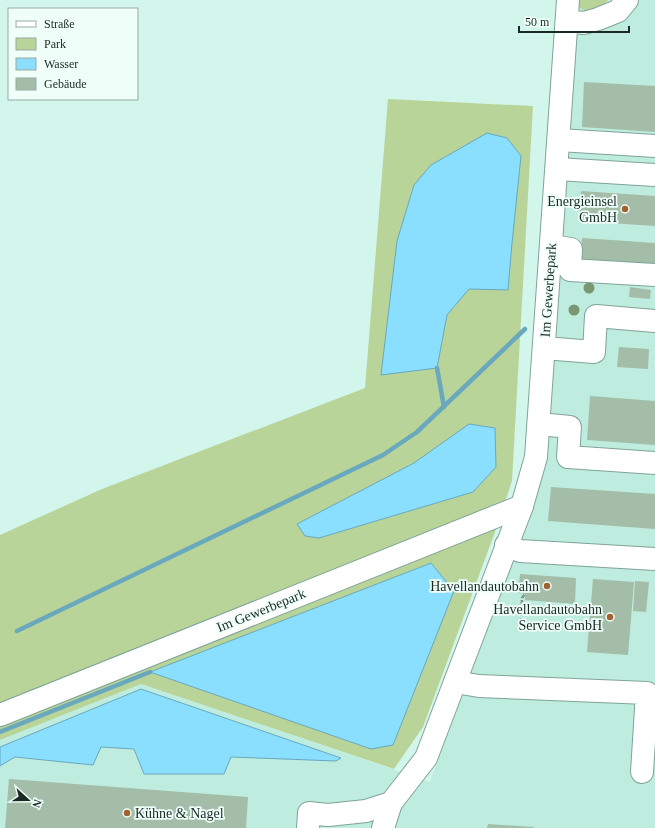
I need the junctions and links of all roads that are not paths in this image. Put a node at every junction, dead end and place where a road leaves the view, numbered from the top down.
1 (613, 0) edge
2 (627, 0) edge
3 (568, 10) edge
4 (598, 19) junction
5 (559, 140) junction
6 (655, 146) edge
7 (557, 169) junction
8 (655, 175) edge
9 (551, 246) junction
10 (655, 276) edge
11 (655, 321) edge
12 (544, 348) junction
13 (539, 424) junction
14 (655, 463) edge
15 (522, 506) junction
16 (506, 545) junction
17 (655, 559) edge
18 (455, 682) junction
19 (0, 714) edge
20 (642, 772) dead end
21 (391, 804) junction
22 (308, 828) edge
23 (383, 828) edge

1 - 4 street
2 - 4 street
3 - 4 street
3 - 5 street, Im Gewerbepark
5 - 6 street
5 - 7 street, Im Gewerbepark
7 - 8 street
7 - 9 street, Im Gewerbepark
9 - 10 street
9 - 12 street, Im Gewerbepark
11 - 12 street
12 - 13 street, Im Gewerbepark
13 - 14 street
13 - 15 street, Im Gewerbepark
15 - 16 street, Im Gewerbepark
15 - 19 street, Im Gewerbepark
16 - 17 street
16 - 18 street, Im Gewerbepark
18 - 20 street
18 - 21 street, Im Gewerbepark
21 - 22 street
21 - 23 street, Im Gewerbepark

